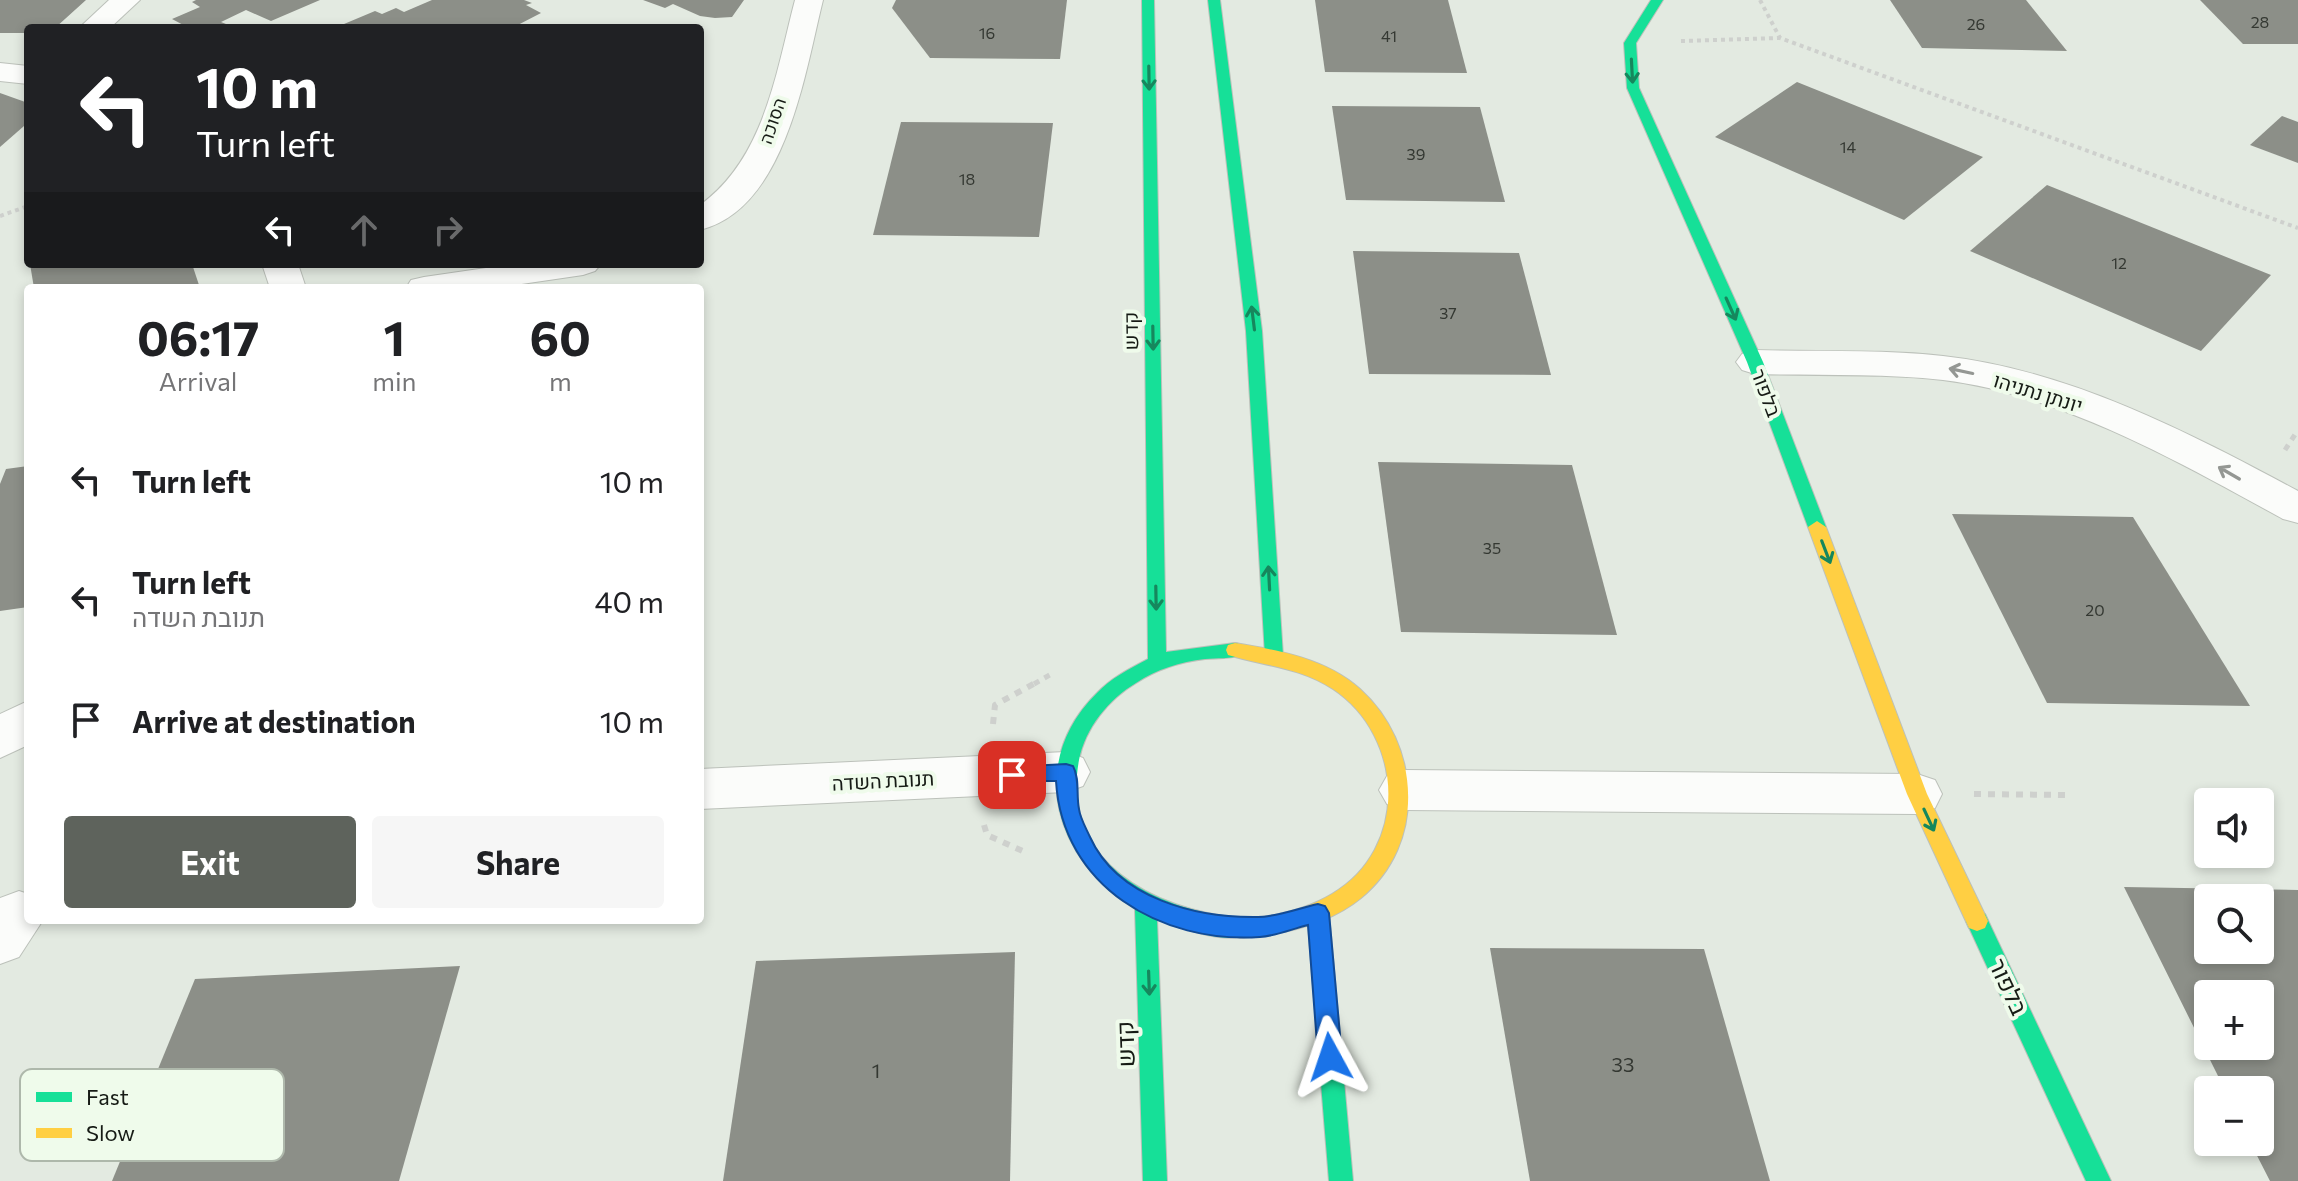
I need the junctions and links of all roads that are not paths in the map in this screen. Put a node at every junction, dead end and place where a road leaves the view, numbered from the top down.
1 (126, 0) edge
2 (809, 0) edge
3 (1148, 0) edge
4 (1214, 0) edge
5 (1657, 0) edge
6 (98, 24) edge
7 (0, 72) edge
8 (24, 75) edge
9 (704, 217) edge
10 (556, 268) edge
11 (450, 284) edge
12 (1755, 362) junction
13 (2298, 509) edge
14 (1274, 656) junction
15 (1157, 662) junction
16 (24, 723) edge
17 (0, 739) edge
18 (1066, 772) junction
19 (704, 789) edge
20 (1404, 790) junction
21 (1917, 794) junction
22 (1146, 905) junction
23 (1318, 913) junction
24 (1155, 1181) edge
25 (1341, 1181) edge
26 (2099, 1181) edge

1 - 6 street
2 - 9 street, הסוכה
3 -> 15 main road, קדש
14 -> 4 main road
5 -> 12 main road, בלפור
7 - 8 street
10 - 11 street
13 -> 12 street, יונתן נתניהו
12 -> 21 main road, בלפור
14 - 15 main road
14 - 20 main road
15 - 18 main road
16 - 17 street
18 - 19 street, תנובת השדה
18 - 22 main road
20 - 21 street
20 - 23 main road
21 -> 26 main road, בלפור
22 - 23 main road
22 -> 24 main road, קדש
23 - 25 main road

